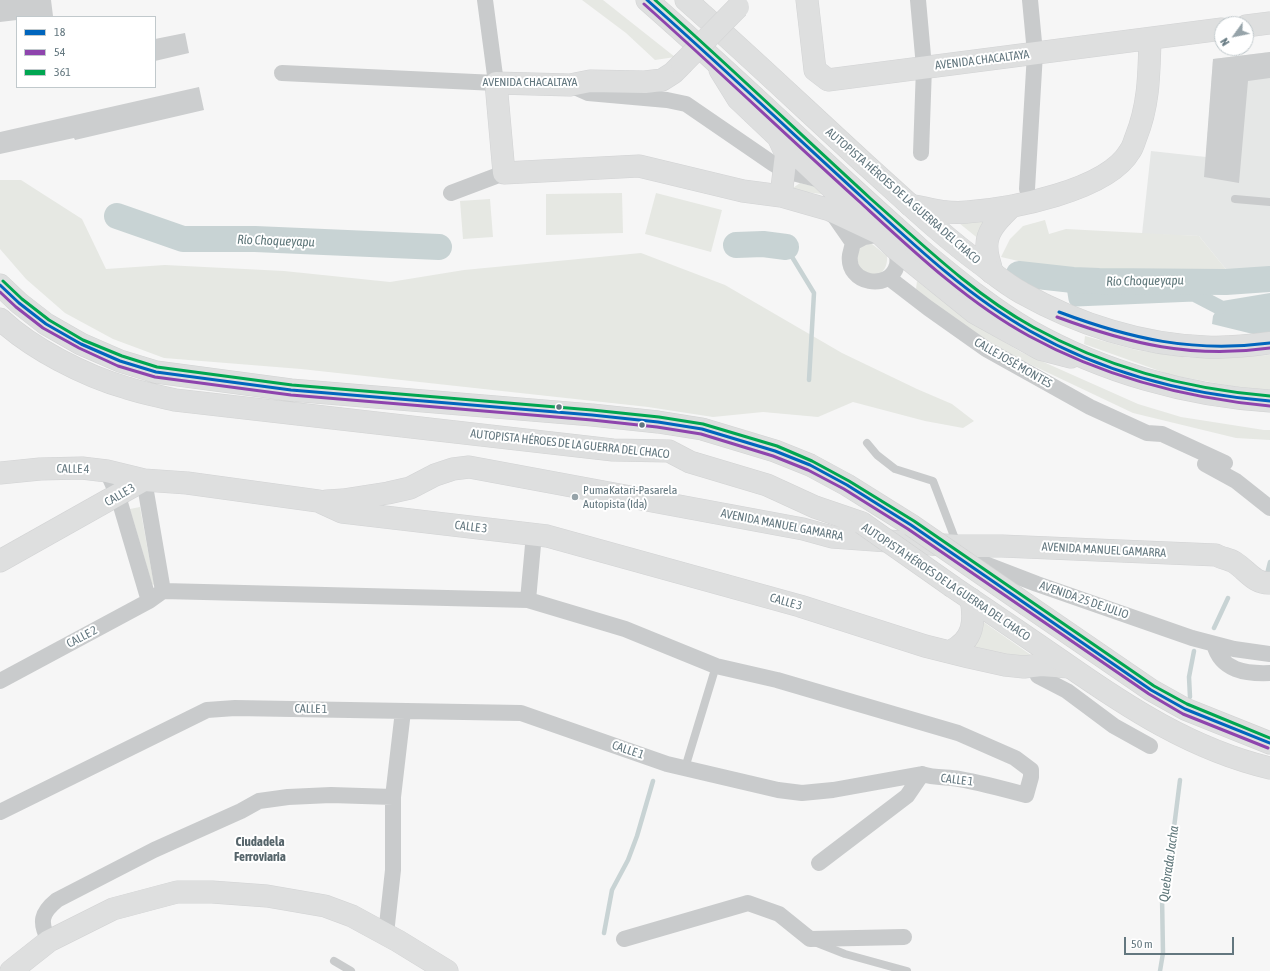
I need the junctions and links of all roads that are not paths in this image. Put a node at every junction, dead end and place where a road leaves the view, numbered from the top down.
1 (486, 0) edge
2 (647, 0) edge
3 (686, 0) edge
4 (808, 0) edge
5 (918, 0) edge
6 (1030, 0) edge
7 (742, 4) edge
8 (1270, 23) edge
9 (1254, 25) edge
10 (1214, 30) edge
11 (1150, 39) junction
12 (1035, 53) junction
13 (710, 56) junction
14 (924, 68) junction
15 (282, 73) dead end
16 (496, 83) junction
17 (570, 84) junction
18 (779, 138) junction
19 (921, 152) dead end
20 (785, 171) junction
21 (504, 172) junction
22 (827, 182) junction
23 (1027, 189) dead end
24 (451, 192) dead end
25 (781, 196) junction
26 (1235, 199) dead end
27 (1270, 202) edge
28 (910, 205) junction
29 (1011, 207) junction
30 (830, 210) junction
31 (881, 234) junction
32 (854, 243) junction
33 (897, 250) junction
34 (992, 273) junction
35 (889, 278) junction
36 (0, 285) edge
37 (0, 319) edge
38 (1270, 343) edge
39 (1102, 364) junction
40 (1270, 401) edge
41 (1147, 433) junction
42 (867, 443) dead end
43 (1225, 463) dead end
44 (107, 471) junction
45 (0, 473) edge
46 (144, 480) junction
47 (118, 496) junction
48 (318, 501) junction
49 (1270, 508) edge
50 (534, 534) junction
51 (958, 546) junction
52 (0, 561) edge
53 (1270, 584) edge
54 (163, 591) junction
55 (962, 593) junction
56 (528, 600) junction
57 (148, 601) junction
58 (1214, 644) junction
59 (951, 651) junction
60 (1270, 654) edge
61 (1034, 665) junction
62 (716, 666) junction
63 (1069, 667) junction
64 (1270, 673) edge
65 (0, 681) edge
66 (403, 711) junction
67 (1270, 743) edge
68 (1150, 746) dead end
69 (686, 768) junction
70 (1270, 768) edge
71 (922, 774) junction
72 (393, 797) junction
73 (0, 812) edge
74 (819, 863) dead end
75 (386, 934) junction
76 (904, 937) dead end
77 (624, 939) dead end
78 (810, 939) junction
79 (50, 941) junction
80 (334, 961) dead end
81 (11, 971) edge
82 (351, 971) edge
83 (447, 971) edge
84 (907, 971) edge

1 - 16 street
2 - 13 main road
3 - 28 main road, AUTOPISTA HÉROES DE LA GUERRA DEL CHACO
4 - 14 main road, AVENIDA CHACALTAYA
5 - 14 street
6 - 12 street
7 - 17 main road, AVENIDA CHACALTAYA, bridge
8 - 9 main road
10 - 11 main road, AVENIDA CHACALTAYA
11 - 12 main road, AVENIDA CHACALTAYA
11 - 29 main road
12 - 14 main road, AVENIDA CHACALTAYA
12 - 23 street
13 - 18 main road
13 - 39 main road
14 - 19 street
15 - 16 street, AVENIDA CHACALTAYA
16 - 17 main road, AVENIDA CHACALTAYA
16 - 21 main road
17 - 20 street
18 - 20 main road
18 - 22 main road
20 - 22 street
20 - 25 main road
21 - 24 street
21 - 25 main road
22 - 31 main road
25 - 30 main road
26 - 27 lane
28 - 29 main road
28 - 34 main road, AUTOPISTA HÉROES DE LA GUERRA DEL CHACO
29 - 34 main road
30 - 31 main road
30 - 32 street
31 - 32 street
31 - 33 main road
32 - 35 street
33 - 35 street
33 - 39 main road
34 - 38 main road, AUTOPISTA HÉROES DE LA GUERRA DEL CHACO
35 - 41 street, CALLE JOSÉ MONTES
36 - 67 main road, bridge
37 - 55 main road, AUTOPISTA HÉROES DE LA GUERRA DEL CHACO, bridge
39 - 40 main road
41 - 43 street, CALLE JOSÉ MONTES
41 - 49 street, CALLE JOSÉ MONTES
42 - 51 lane
44 - 45 main road, CALLE 4
44 - 46 main road, CALLE 4
44 - 47 street
46 - 47 main road, CALLE 3
46 - 48 main road, CALLE 3
46 - 54 street
47 - 52 main road, CALLE 3
47 - 57 street
48 - 50 main road, CALLE 3
48 - 51 main road, AVENIDA MANUEL GAMARRA
50 - 56 street
50 - 59 main road, CALLE 3
51 - 53 main road, AVENIDA MANUEL GAMARRA
51 - 58 street, AVENIDA 25 DE JULIO
54 - 56 street, CALLE 1
54 - 57 street, CALLE 2
55 - 59 main road
55 - 63 main road, AUTOPISTA HÉROES DE LA GUERRA DEL CHACO
56 - 62 street, CALLE 1
57 - 65 street, CALLE 2
58 - 60 street, AVENIDA 25 DE JULIO
58 - 64 street
59 - 61 main road, CALLE 3
61 - 63 main road, CALLE 3
61 - 68 street
62 - 69 lane
62 - 71 street, CALLE 1
63 - 70 main road, AUTOPISTA HÉROES DE LA GUERRA DEL CHACO
66 - 69 street, CALLE 1
66 - 72 street
66 - 73 street, CALLE 1
69 - 71 street, CALLE 1
71 - 74 street
72 - 75 street
72 - 79 street
75 - 79 main road
75 - 83 main road
76 - 78 street
77 - 78 street
78 - 84 lane
79 - 81 main road
80 - 82 lane

